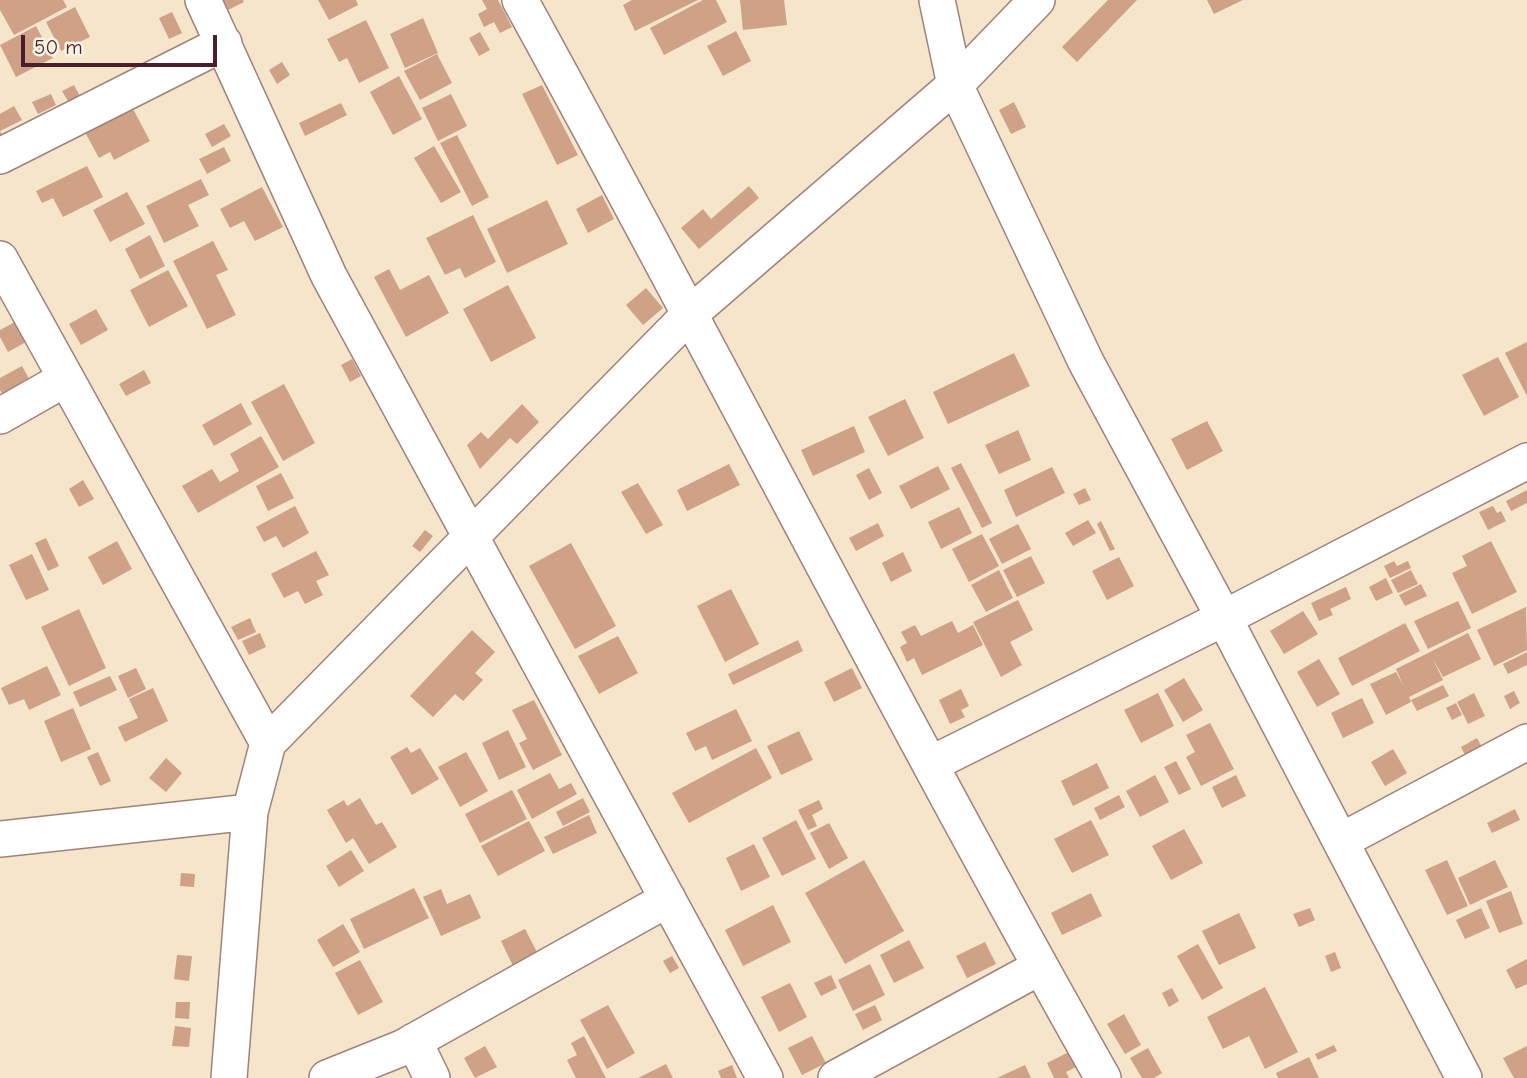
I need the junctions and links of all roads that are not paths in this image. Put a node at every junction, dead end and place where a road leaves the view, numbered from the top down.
1 (203, 0) edge
2 (520, 0) edge
3 (937, 0) edge
4 (1037, 0) edge
5 (224, 43) junction
6 (955, 85) junction
7 (0, 156) edge
8 (0, 259) edge
9 (691, 313) junction
10 (65, 379) junction
11 (0, 416) edge
12 (1527, 461) edge
13 (471, 537) junction
14 (1224, 618) junction
15 (1527, 742) edge
16 (268, 743) junction
17 (931, 764) junction
18 (250, 812) junction
19 (0, 839) edge
20 (1341, 841) junction
21 (668, 899) junction
22 (1040, 967) junction
23 (414, 1041) junction
24 (229, 1078) edge
25 (327, 1078) edge
26 (432, 1078) edge
27 (765, 1078) edge
28 (836, 1078) edge
29 (1103, 1078) edge
30 (1464, 1078) edge

1 - 5 street
2 - 9 street
3 - 6 street
4 - 6 street
5 - 7 street
5 - 13 street
6 - 9 street
6 - 14 street
8 - 10 street
9 - 13 street
9 - 17 street
10 - 11 street
10 - 16 street
12 - 14 street
13 - 16 street
13 - 21 street
14 - 17 street
14 - 20 street
15 - 20 street
16 - 18 street
17 - 22 street
18 - 19 street
18 - 24 street
20 - 30 street
21 - 23 street
21 - 27 street
22 - 28 street
22 - 29 street
23 - 25 street
23 - 26 street

